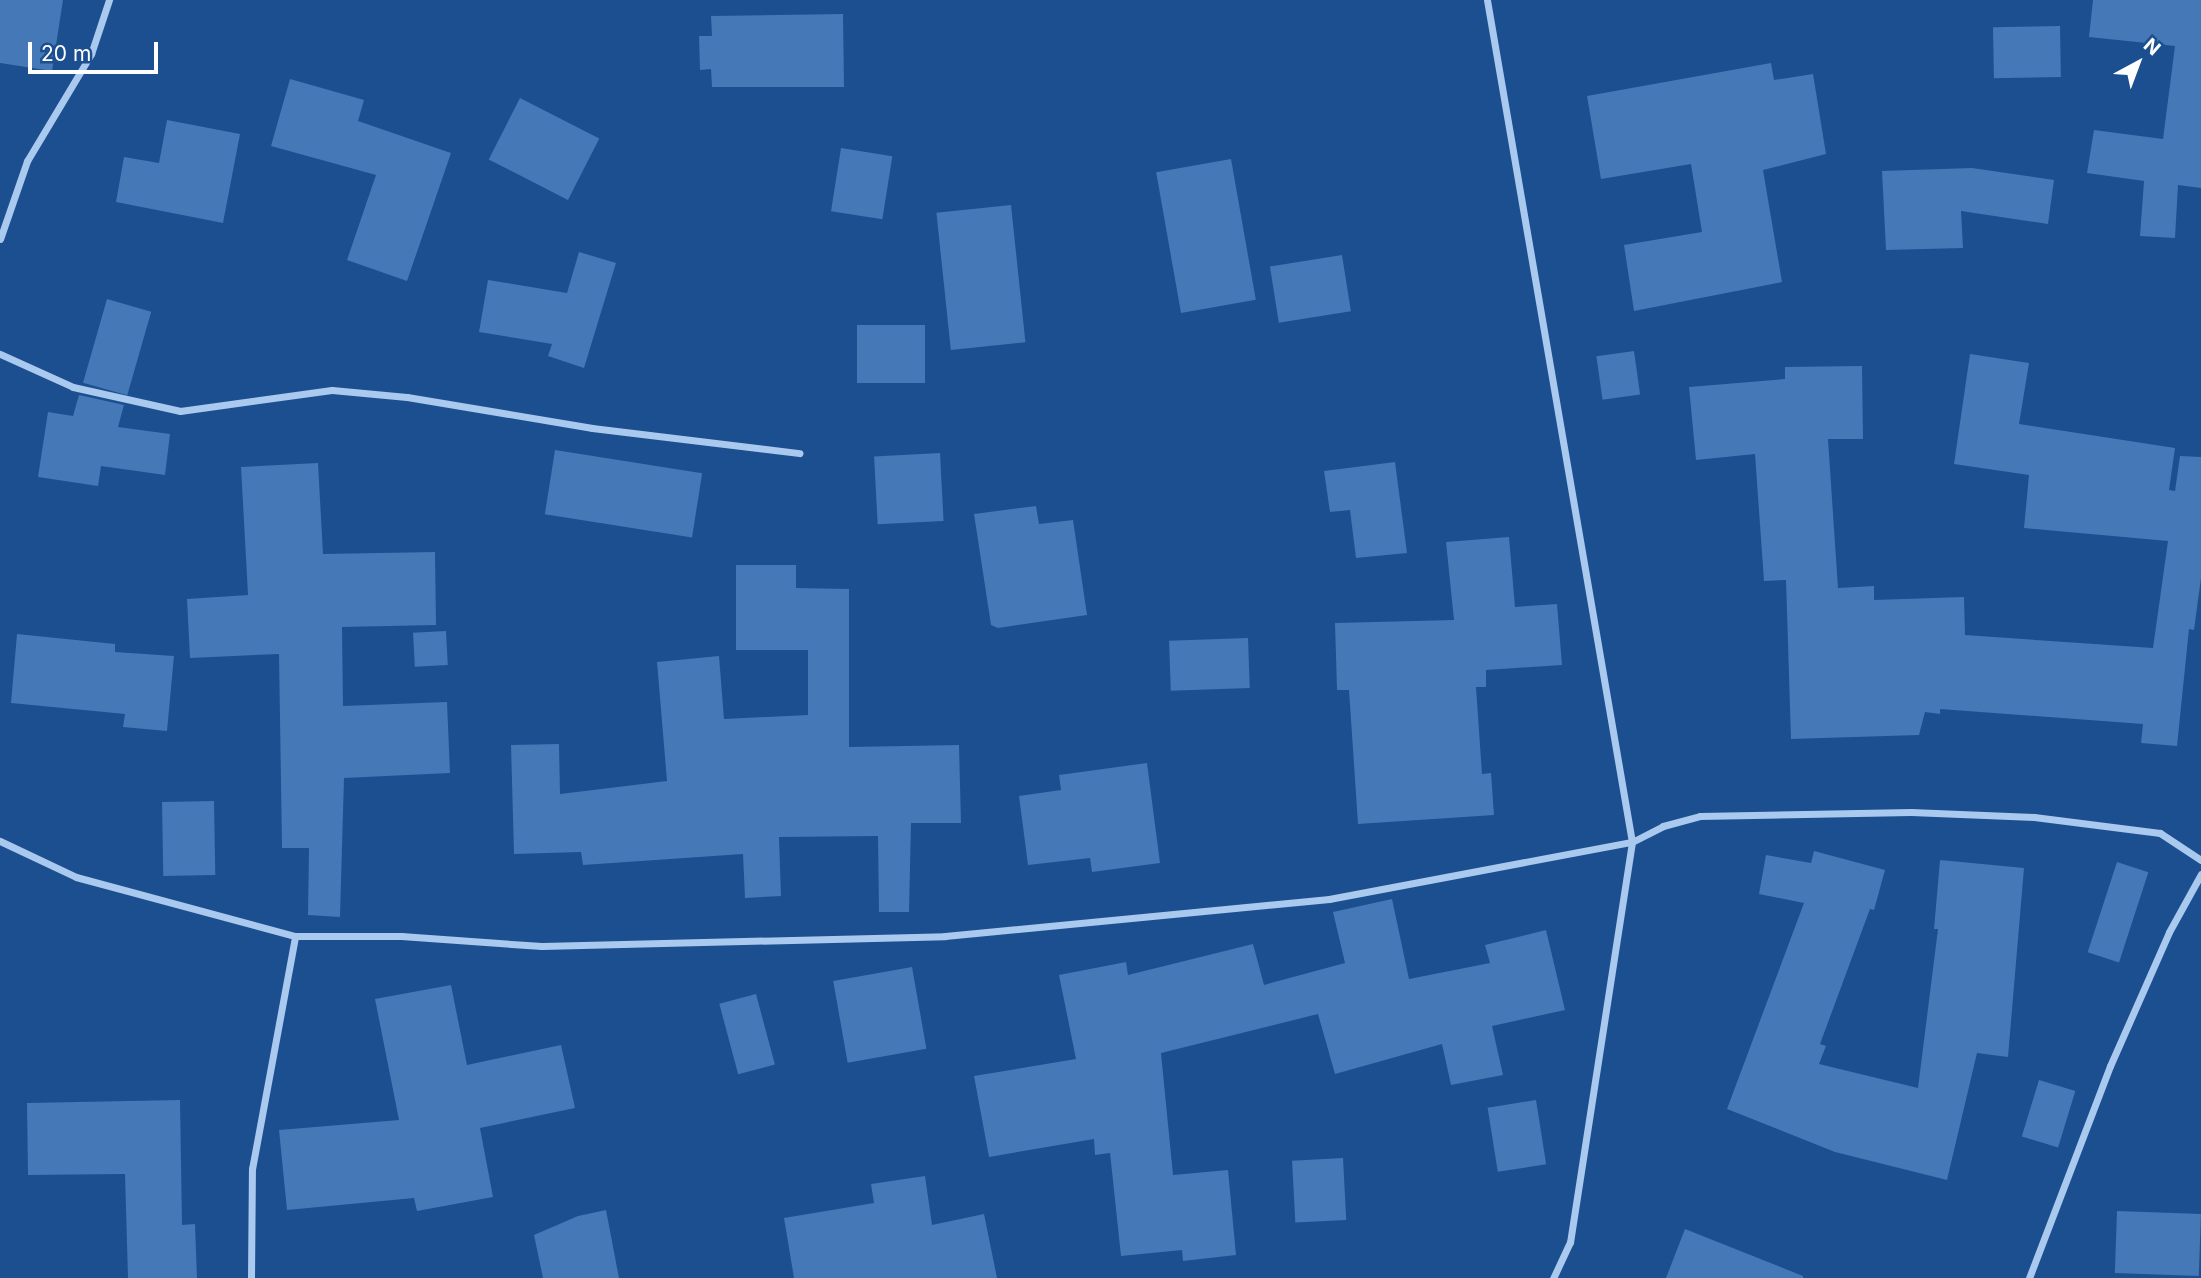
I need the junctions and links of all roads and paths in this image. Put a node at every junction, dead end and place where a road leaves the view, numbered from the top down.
1 (110, 0) edge
2 (1487, 0) edge
3 (0, 239) edge
4 (0, 354) edge
5 (799, 453) dead end
6 (0, 841) edge
7 (1633, 842) junction
8 (2201, 860) edge
9 (2201, 874) edge
10 (295, 936) junction
11 (251, 1278) edge
12 (1553, 1278) edge
13 (2029, 1278) edge

1 - 3 street
2 - 7 street
4 - 5 street
6 - 10 street
7 - 8 street
7 - 10 street
7 - 12 street
9 - 13 street
10 - 11 street

